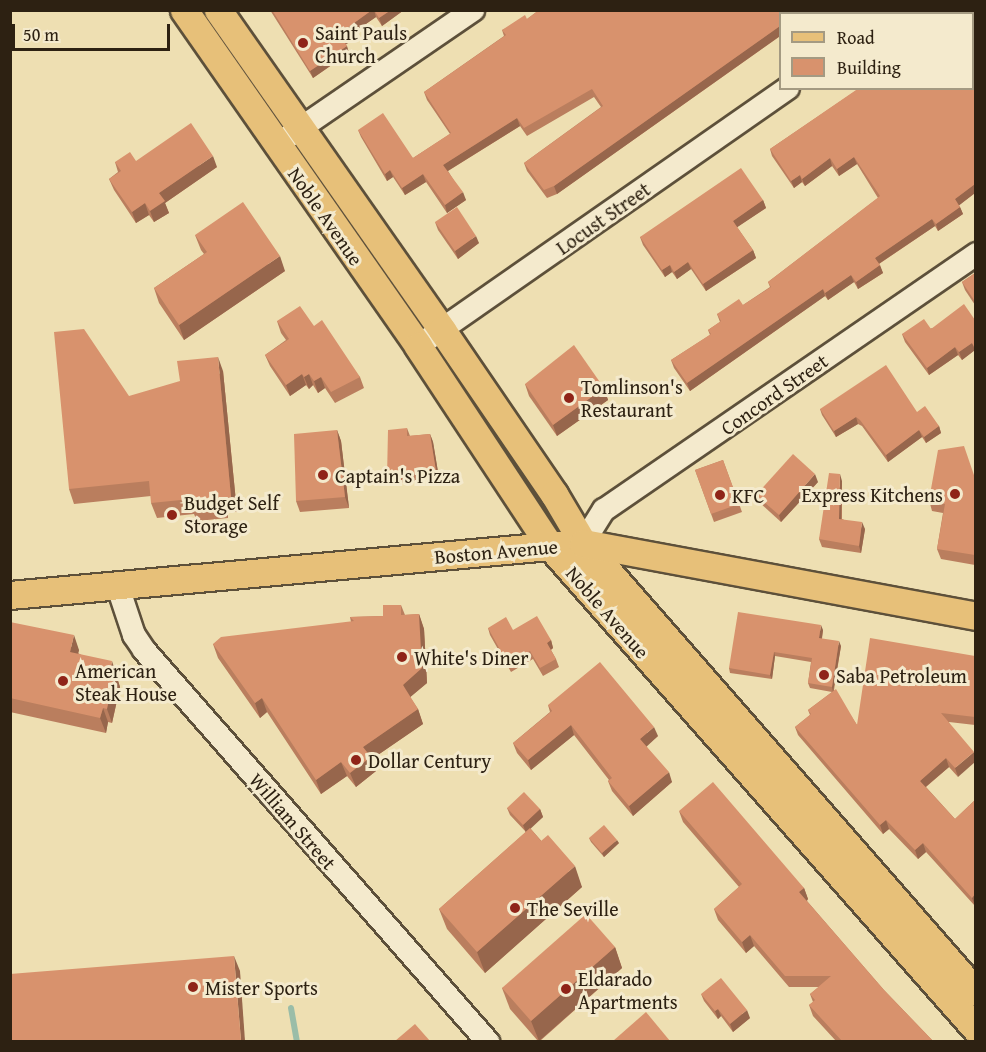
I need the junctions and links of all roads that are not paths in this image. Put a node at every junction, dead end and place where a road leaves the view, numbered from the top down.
1 (184, 10) edge
2 (218, 10) edge
3 (473, 10) edge
4 (785, 90) edge
5 (299, 130) junction
6 (276, 145) junction
7 (975, 254) edge
8 (442, 330) junction
9 (418, 346) junction
10 (583, 543) junction
11 (550, 546) junction
12 (118, 587) junction
13 (10, 595) edge
14 (975, 616) edge
15 (975, 992) edge
16 (975, 1029) edge
17 (488, 1041) edge

1 - 6 main road, Noble Avenue
2 - 5 main road, Noble Avenue
3 - 5 street
4 - 8 street, Locust Street
5 - 6 street
5 - 8 main road, Noble Avenue
6 - 9 main road, Noble Avenue
7 - 10 street, Concord Street
8 - 9 street, Locust Street
8 - 10 main road, Noble Avenue
9 - 11 main road, Noble Avenue
10 - 11 main road, Boston Avenue
10 - 14 main road, Boston Avenue
10 - 15 main road, Noble Avenue
11 - 12 main road, Boston Avenue
11 - 16 main road, Noble Avenue
12 - 13 main road, Boston Avenue
12 - 17 street, William Street

